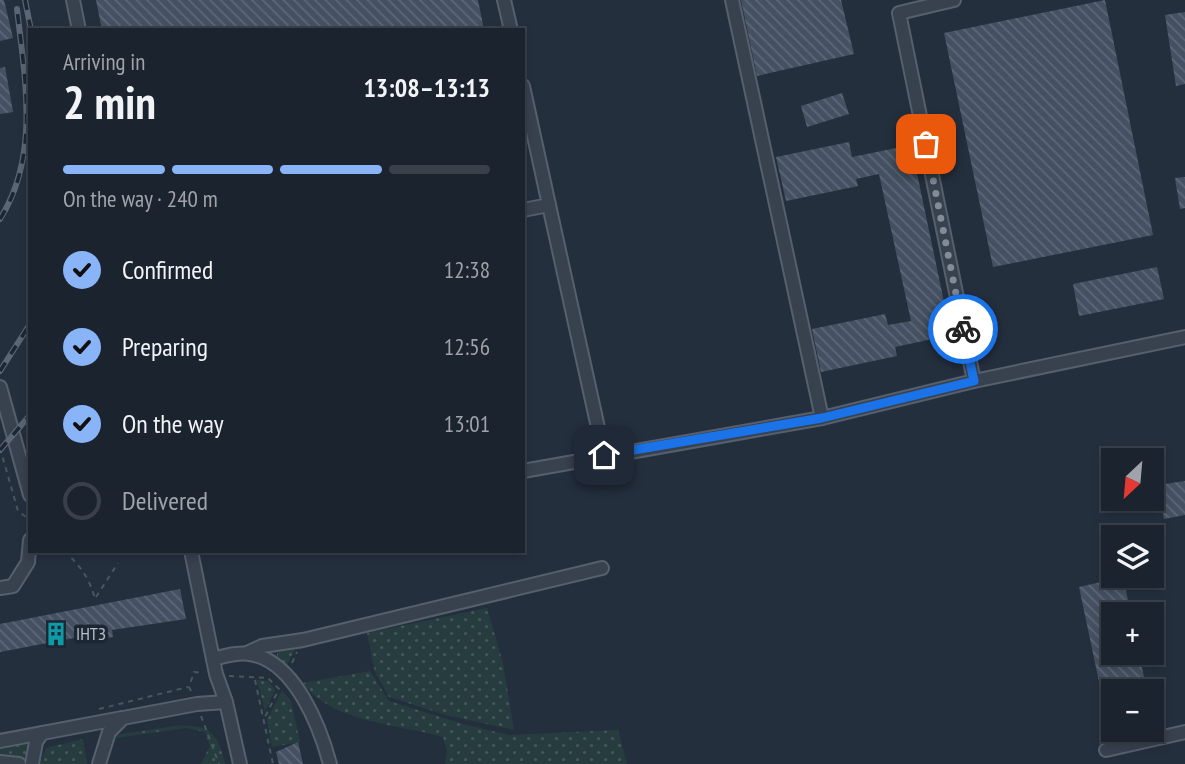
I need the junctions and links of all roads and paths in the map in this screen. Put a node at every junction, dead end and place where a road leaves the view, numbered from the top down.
1 (73, 0) edge
2 (504, 0) edge
3 (732, 0) edge
4 (954, 0) edge
5 (79, 28) edge
6 (511, 28) edge
7 (525, 95) edge
8 (550, 205) junction
9 (525, 210) edge
10 (1185, 337) edge
11 (974, 381) junction
12 (0, 387) edge
13 (822, 418) junction
14 (0, 447) edge
15 (604, 455) junction
16 (525, 471) edge
17 (28, 489) edge
18 (28, 518) edge
19 (29, 553) edge
20 (66, 553) edge
21 (191, 553) edge
22 (118, 563) dead end
23 (601, 568) dead end
24 (0, 588) edge
25 (247, 653) junction
26 (213, 659) junction
27 (194, 672) dead end
28 (226, 676) dead end
29 (254, 678) junction
30 (189, 687) junction
31 (226, 702) junction
32 (197, 704) junction
33 (89, 711) dead end
34 (123, 718) junction
35 (264, 719) junction
36 (41, 733) junction
37 (1185, 733) edge
38 (0, 741) edge
39 (1106, 750) dead end
40 (0, 762) edge
41 (19, 764) edge
42 (32, 764) edge
43 (99, 764) edge
44 (219, 764) edge
45 (240, 764) edge
46 (274, 764) edge
47 (330, 764) edge

1 - 5 street
2 - 6 street
3 - 13 street
4 - 11 street
7 - 8 street
8 - 9 street
8 - 15 street
10 - 11 street
11 - 13 street
12 - 17 street
13 - 15 street
14 - 18 path
15 - 16 street
19 - 24 street
20 - 22 path
21 - 26 street
23 - 25 street
25 - 26 street
25 - 47 street
26 - 31 street
27 - 30 path
28 - 29 path
29 - 35 path
29 - 35 path
30 - 32 path
30 - 33 path
31 - 32 street
31 - 45 street
32 - 34 street
32 - 44 path
34 - 36 street
34 - 43 street
35 - 46 path
36 - 38 street
36 - 42 street
37 - 39 street
40 - 41 street

